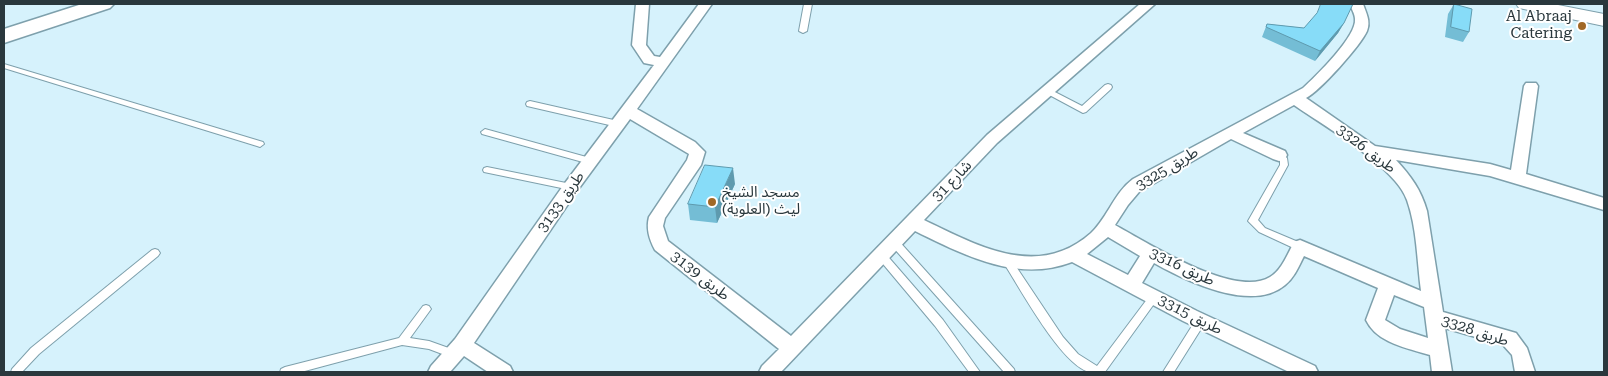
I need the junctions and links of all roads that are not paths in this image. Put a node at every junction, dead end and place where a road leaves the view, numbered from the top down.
1 (65, 4) edge
2 (102, 4) edge
3 (642, 4) edge
4 (705, 4) edge
5 (808, 4) edge
6 (1148, 4) edge
7 (1356, 4) edge
8 (1526, 4) edge
9 (1586, 4) edge
10 (1604, 8) edge
11 (1604, 20) edge
12 (4, 29) edge
13 (803, 31) dead end
14 (4, 36) edge
15 (663, 62) junction
16 (4, 66) edge
17 (1531, 86) dead end
18 (1108, 87) dead end
19 (1046, 91) junction
20 (1295, 98) junction
21 (530, 104) dead end
22 (623, 117) junction
23 (485, 132) dead end
24 (1230, 133) junction
25 (260, 144) dead end
26 (1369, 150) junction
27 (1279, 155) joint
28 (590, 162) junction
29 (487, 170) dead end
30 (1518, 177) junction
31 (572, 187) junction
32 (1604, 204) edge
33 (912, 222) junction
34 (1105, 226) junction
35 (894, 242) junction
36 (1300, 247) junction
37 (155, 252) dead end
38 (1151, 253) junction
39 (1073, 254) junction
40 (881, 255) junction
41 (1008, 262) junction
42 (1388, 284) junction
43 (1131, 285) junction
44 (1154, 297) junction
45 (426, 309) dead end
46 (1433, 310) junction
47 (1201, 321) junction
48 (402, 341) junction
49 (792, 348) junction
50 (1438, 349) junction
51 (458, 350) junction
52 (16, 372) edge
53 (285, 372) edge
54 (438, 372) edge
55 (503, 372) edge
56 (769, 372) edge
57 (975, 372) edge
58 (1010, 372) edge
59 (1099, 372) edge
60 (1168, 372) edge
61 (1308, 372) edge
62 (1442, 372) edge
63 (1525, 372) edge

1 - 12 main road
2 - 14 main road
3 - 15 street
4 - 15 street, طريق 3133
5 - 13 lane
6 - 19 street, شارع 31
7 - 20 street, طريق 3325
8 - 11 main road
9 - 10 main road
15 - 22 street, طريق 3133
16 - 25 lane
17 - 30 street
18 - 19 lane
19 - 33 street, شارع 31
20 - 24 street, طريق 3325
20 - 26 street, طريق 3326
21 - 22 lane
22 - 28 street, طريق 3133
22 - 49 street, طريق 3139
23 - 28 lane
24 - 27 street
24 - 34 street, طريق 3325
26 - 30 street
26 - 46 street, طريق 3326
27 - 36 lane
28 - 31 street, طريق 3133
29 - 31 lane
30 - 32 street
31 - 51 street, طريق 3133
33 - 35 street, شارع 31
33 - 41 street, طريق 3325
34 - 38 street, طريق 3316
34 - 39 street, طريق 3325
35 - 40 street, شارع 31
35 - 58 lane
36 - 38 street, طريق 3316
36 - 42 street
37 - 52 lane
38 - 43 street
39 - 41 street, طريق 3325
39 - 43 street, طريق 3315
40 - 49 street, شارع 31
40 - 57 lane
41 - 59 lane
42 - 46 street
42 - 50 street
43 - 44 street, طريق 3315
44 - 47 street, طريق 3315
44 - 59 lane
45 - 48 lane
46 - 50 street, طريق 3326
46 - 63 street, طريق 3328
47 - 60 lane
47 - 61 street, طريق 3315
48 - 51 lane
48 - 53 lane
49 - 56 street, شارع 31
50 - 62 street, طريق 3326
51 - 54 street, طريق 3133
51 - 55 street

